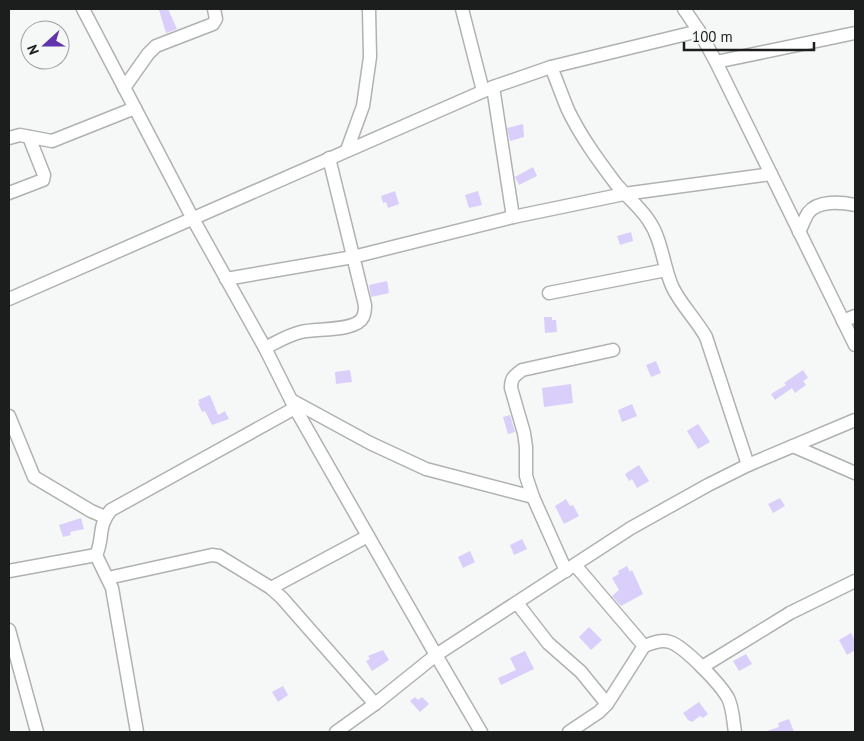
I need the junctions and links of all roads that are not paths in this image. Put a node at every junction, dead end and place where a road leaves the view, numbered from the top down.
1 (84, 9) edge
2 (214, 9) edge
3 (369, 9) edge
4 (462, 9) edge
5 (684, 9) edge
6 (699, 31) junction
7 (855, 33) edge
8 (716, 62) junction
9 (551, 67) junction
10 (124, 88) junction
11 (488, 89) junction
12 (135, 108) junction
13 (29, 137) junction
14 (9, 138) edge
15 (348, 150) junction
16 (328, 158) junction
17 (771, 174) junction
18 (9, 193) edge
19 (624, 194) junction
20 (855, 205) edge
21 (513, 217) junction
22 (193, 219) junction
23 (799, 232) junction
24 (353, 257) junction
25 (666, 270) junction
26 (226, 279) junction
27 (549, 293) dead end
28 (14, 297) edge
29 (9, 308) edge
30 (855, 316) edge
31 (843, 321) junction
32 (855, 345) edge
33 (265, 348) junction
34 (613, 350) dead end
35 (293, 404) junction
36 (9, 418) edge
37 (855, 420) edge
38 (793, 446) junction
39 (748, 465) junction
40 (855, 473) edge
41 (533, 496) junction
42 (105, 517) junction
43 (368, 536) junction
44 (96, 555) junction
45 (571, 568) junction
46 (9, 570) edge
47 (108, 578) junction
48 (855, 581) edge
49 (271, 588) junction
50 (517, 603) junction
51 (9, 630) edge
52 (644, 646) junction
53 (436, 656) junction
54 (702, 668) junction
55 (375, 704) junction
56 (607, 704) junction
57 (588, 727) edge
58 (37, 732) edge
59 (137, 732) edge
60 (336, 732) edge
61 (482, 732) edge
62 (569, 732) edge
63 (736, 732) edge

1 - 10 street
2 - 10 street
3 - 15 street
4 - 11 street
5 - 6 street
6 - 8 street
6 - 9 street
7 - 8 street
8 - 17 street
9 - 11 street
9 - 19 street
10 - 12 street
11 - 15 street
11 - 21 street
12 - 13 street
12 - 22 street
13 - 14 street
13 - 18 street
15 - 16 street
16 - 22 street
16 - 24 street
17 - 19 street
17 - 23 street
19 - 21 street
19 - 25 street
20 - 23 street
21 - 24 street
22 - 26 street
22 - 28 street
23 - 31 street
24 - 26 street
24 - 33 street
25 - 27 street
25 - 39 street
26 - 33 street
28 - 29 street
30 - 31 street
31 - 32 street
33 - 35 street
34 - 41 street
35 - 41 street
35 - 42 street
35 - 43 street
36 - 42 street
37 - 38 street
38 - 39 street
38 - 40 street
39 - 45 street
41 - 45 street
42 - 44 street
43 - 49 street
43 - 53 street
44 - 46 street
44 - 47 street
45 - 50 street
45 - 52 street
47 - 49 street
47 - 59 street
48 - 54 street
49 - 55 street
50 - 53 street
50 - 56 street
51 - 58 street
52 - 54 street
52 - 56 street
53 - 55 street
53 - 61 street
54 - 63 street
55 - 60 street
56 - 57 street
57 - 62 street

